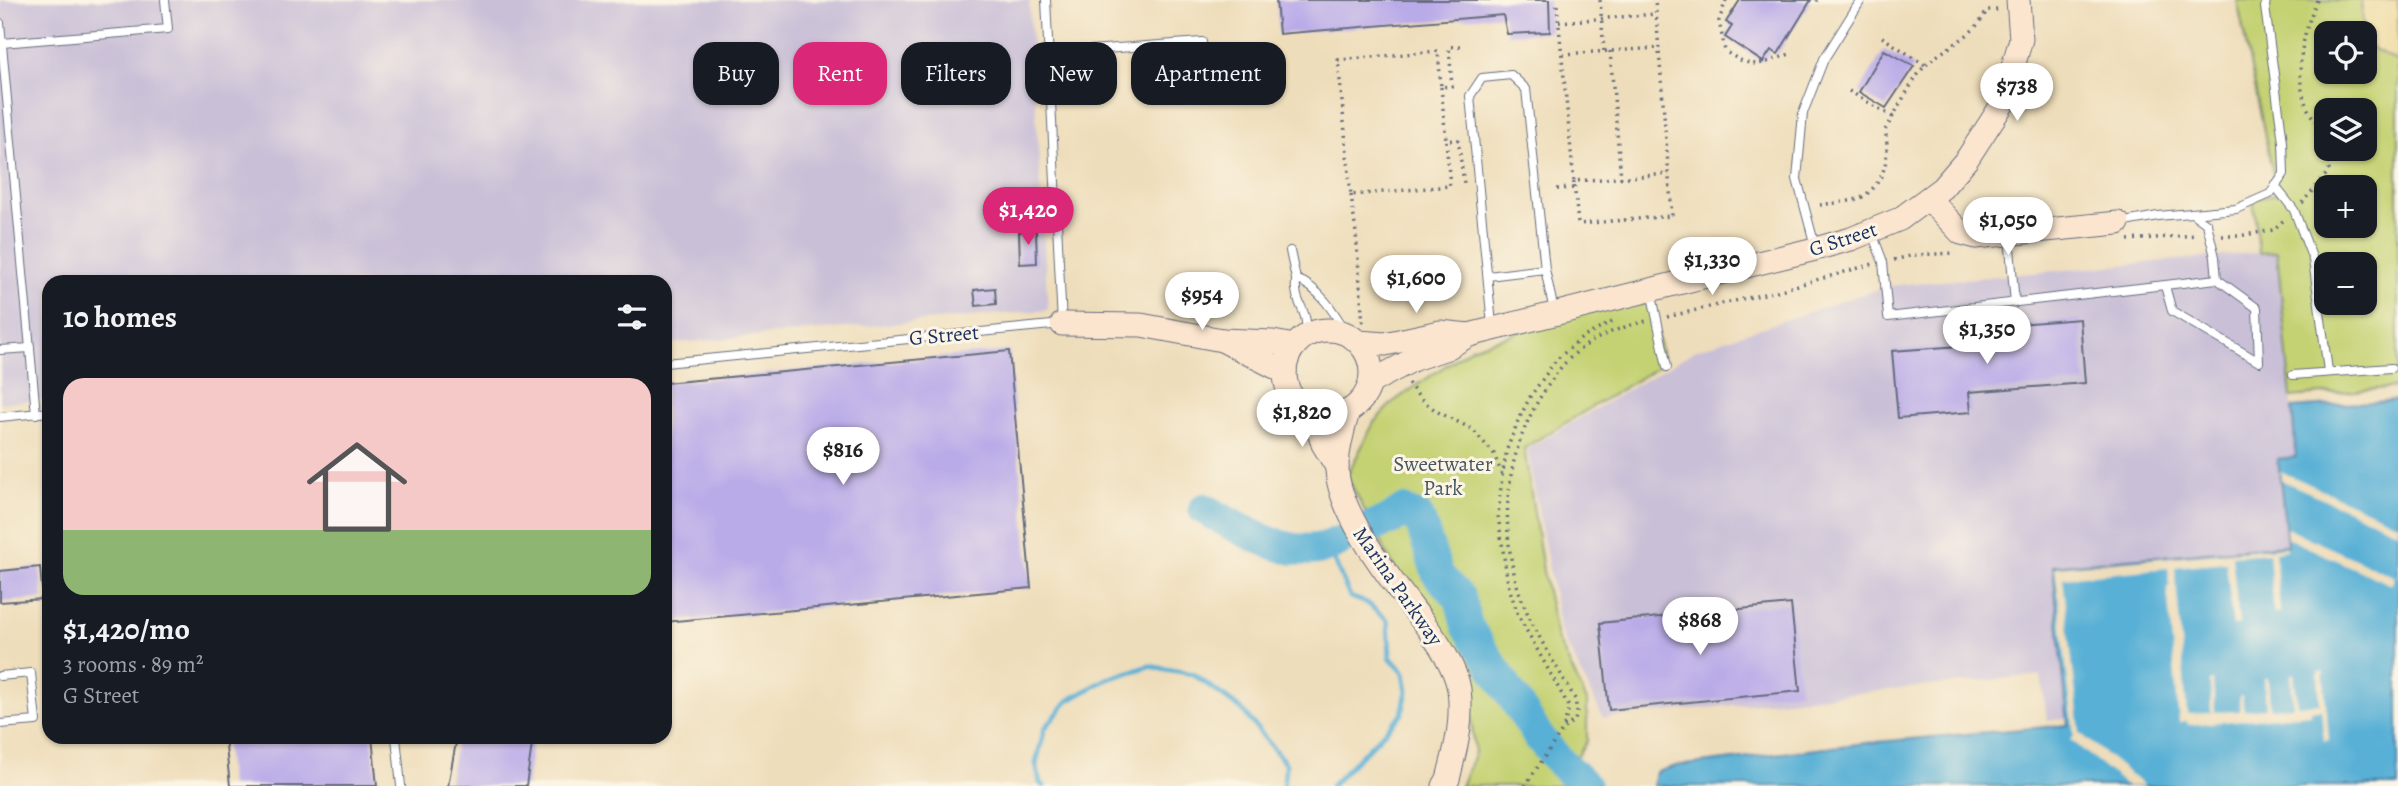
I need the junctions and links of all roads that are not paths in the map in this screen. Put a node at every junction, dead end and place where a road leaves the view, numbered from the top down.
1 (165, 0) edge
2 (1046, 0) edge
3 (1861, 0) edge
4 (2266, 0) edge
5 (2011, 5) edge
6 (0, 23) edge
7 (1048, 42) edge
8 (2, 43) junction
9 (1051, 105) edge
10 (2275, 186) junction
11 (1929, 199) junction
12 (2192, 213) junction
13 (1872, 231) junction
14 (2119, 232) joint
15 (2009, 235) junction
16 (1815, 249) junction
17 (1290, 251) dead end
18 (1545, 270) junction
19 (1488, 276) junction
20 (1296, 279) junction
21 (2217, 279) junction
22 (2165, 286) junction
23 (1651, 290) junction
24 (2015, 303) junction
25 (1555, 314) junction
26 (1062, 324) junction
27 (1493, 330) junction
28 (1357, 334) junction
29 (1469, 335) junction
30 (1222, 340) junction
31 (1299, 341) junction
32 (30, 348) junction
33 (0, 350) edge
34 (672, 362) edge
35 (1667, 367) dead end
36 (2390, 368) dead end
37 (2328, 371) junction
38 (1285, 372) junction
39 (2293, 375) dead end
40 (1371, 382) junction
41 (1348, 412) junction
42 (42, 413) edge
43 (36, 414) junction
44 (1314, 415) junction
45 (0, 418) edge
46 (1337, 467) junction
47 (0, 676) edge
48 (0, 724) edge
49 (398, 744) edge
50 (401, 786) edge
51 (1444, 786) edge

1 - 8 lane
2 - 7 lane
3 - 16 lane
4 - 10 lane
5 - 11 street, G Street
6 - 8 lane
8 - 32 lane
9 - 26 lane
10 - 12 lane
10 - 37 lane
11 - 13 street, G Street
11 - 15 street
12 - 14 lane
12 - 21 lane
13 - 16 street, G Street
13 - 24 lane
14 - 15 street
15 - 24 lane
16 - 23 street, G Street
17 - 20 lane
18 - 19 lane
18 - 19 lane
18 - 25 lane
19 - 27 lane
20 - 28 lane
20 - 31 lane
21 - 22 lane
21 - 22 lane
22 - 24 lane
23 - 25 street, G Street
23 - 35 lane
25 - 27 street, G Street
26 - 30 street, G Street
26 - 34 lane, G Street
27 - 29 street, G Street
28 - 29 street, G Street
28 - 31 street
28 - 40 street
29 - 40 street, G Street
30 - 31 street, G Street
30 - 38 street, G Street
31 - 38 street
32 - 33 lane
32 - 43 lane
36 - 37 lane
37 - 39 lane
38 - 44 street
40 - 41 street
41 - 44 street
41 - 46 street, Marina Parkway
42 - 43 lane
43 - 45 lane
44 - 46 street, Marina Parkway
46 - 51 street, Marina Parkway
47 - 48 lane
49 - 50 lane

